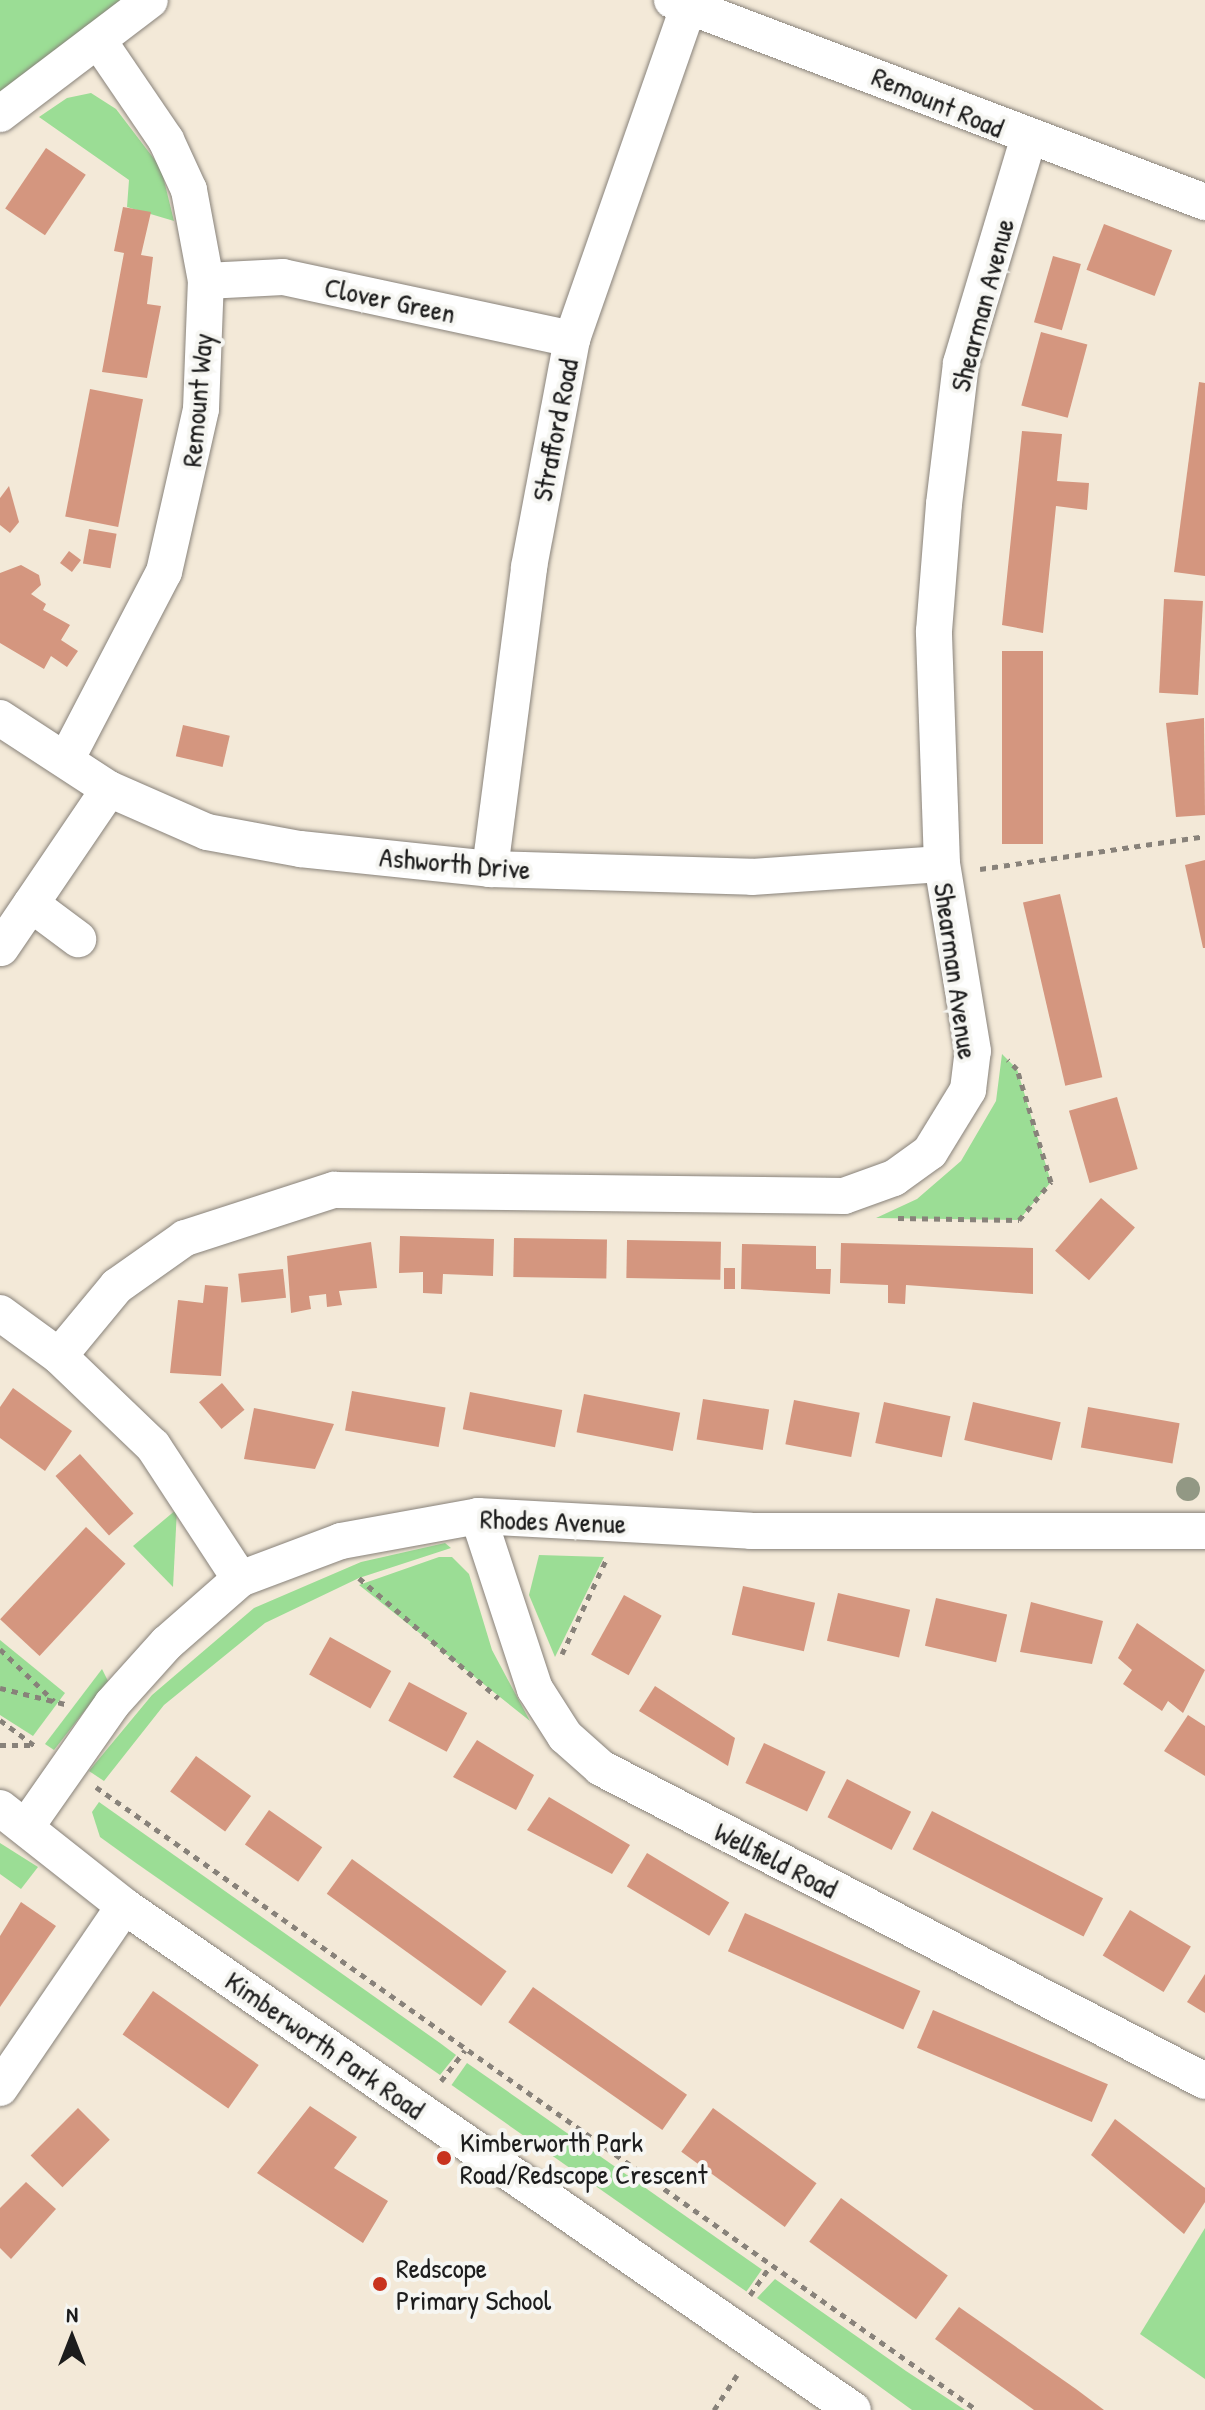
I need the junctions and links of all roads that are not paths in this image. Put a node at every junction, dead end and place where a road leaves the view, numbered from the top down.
1 (150, 0) edge
2 (680, 4) edge
3 (98, 40) junction
4 (0, 114) edge
5 (1028, 140) junction
6 (1205, 202) edge
7 (206, 281) junction
8 (572, 339) junction
9 (0, 718) edge
10 (66, 760) junction
11 (109, 789) junction
12 (942, 864) junction
13 (490, 869) junction
14 (31, 904) junction
15 (78, 939) dead end
16 (1, 948) edge
17 (0, 1313) edge
18 (59, 1356) junction
19 (478, 1516) junction
20 (1205, 1531) edge
21 (240, 1579) junction
22 (13, 1818) edge
23 (124, 1906) junction
24 (1205, 2081) edge
25 (0, 2088) edge
26 (853, 2410) edge

1 - 3 street
2 - 5 street, Remount Road
2 - 8 street, Strafford Road
3 - 4 street
3 - 7 street, Remount Way
5 - 6 street, Remount Road
5 - 12 street, Shearman Avenue
7 - 8 street, Clover Green
7 - 10 street, Remount Way
8 - 13 street, Strafford Road
9 - 10 street, Ashworth Drive
10 - 11 street, Ashworth Drive
11 - 13 street, Ashworth Drive
11 - 14 street
12 - 13 street, Ashworth Drive
12 - 18 street, Shearman Avenue
14 - 15 street
14 - 16 street
17 - 18 street
18 - 21 street
19 - 20 street, Rhodes Avenue
19 - 21 street, Rhodes Avenue
19 - 24 street, Wellfield Road
21 - 22 street, Rhodes Avenue
22 - 23 street, Kimberworth Park Road
23 - 25 street
23 - 26 street, Kimberworth Park Road

